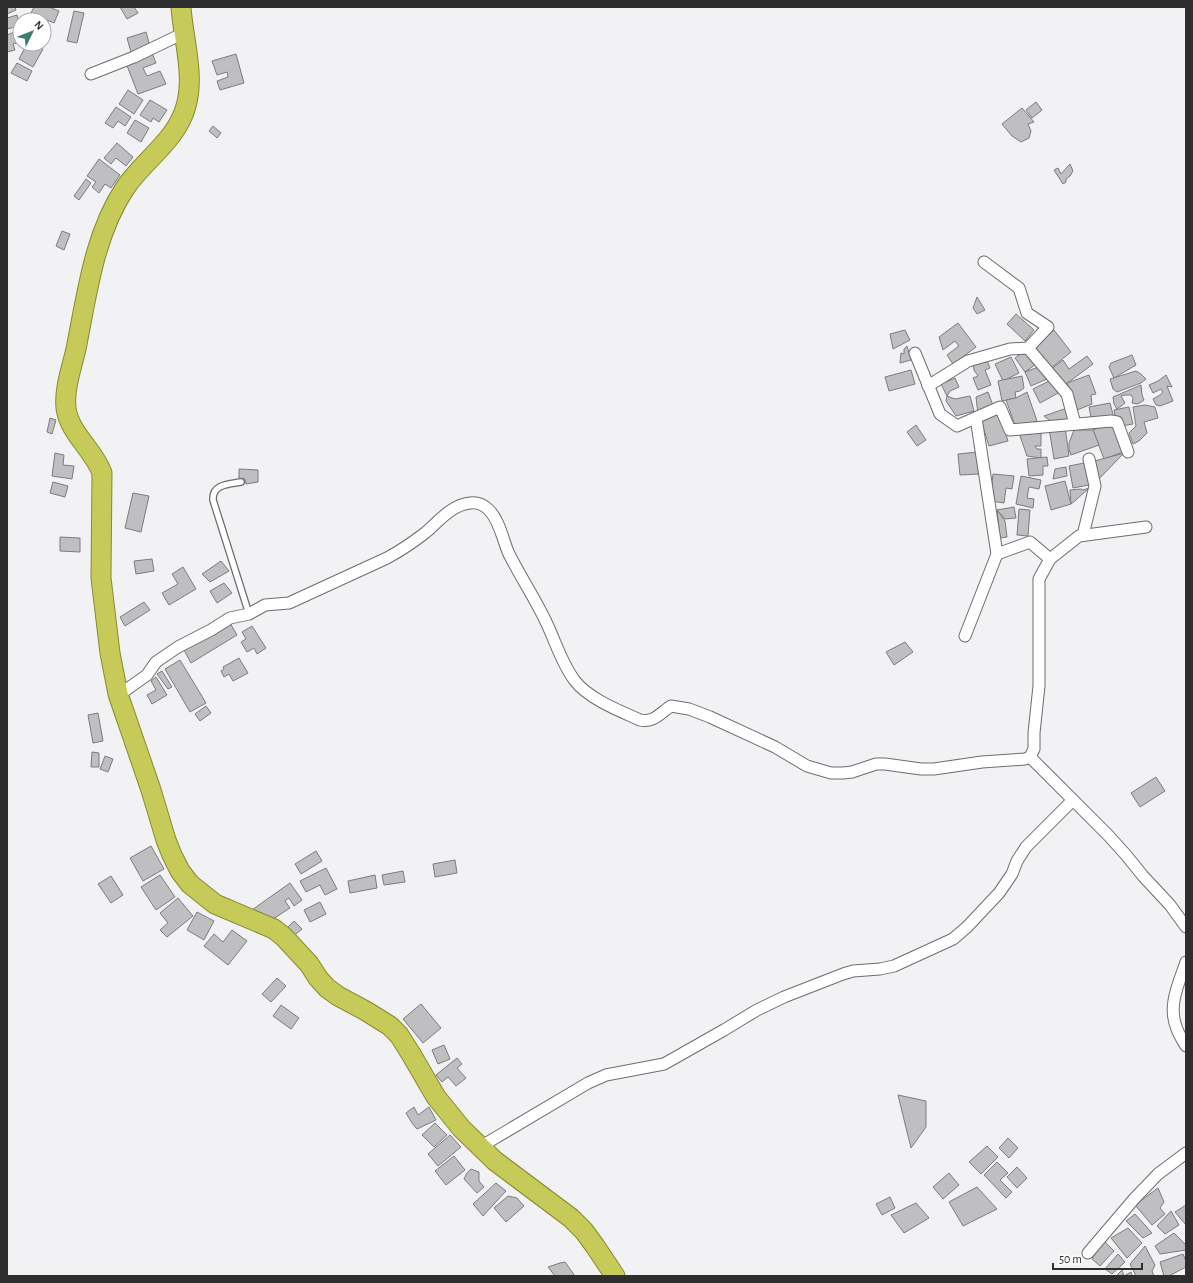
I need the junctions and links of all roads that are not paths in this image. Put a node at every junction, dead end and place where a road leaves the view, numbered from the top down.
1 (181, 7) edge
2 (184, 33) junction
3 (91, 74) dead end
4 (984, 262) dead end
5 (1028, 348) junction
6 (915, 353) dead end
7 (928, 386) junction
8 (976, 418) junction
9 (1075, 424) junction
10 (1128, 452) dead end
11 (1089, 459) dead end
12 (241, 482) dead end
13 (1146, 527) dead end
14 (1083, 535) junction
15 (997, 554) junction
16 (1050, 558) junction
17 (249, 614) junction
18 (965, 636) dead end
19 (118, 694) junction
20 (1030, 757) junction
21 (1073, 800) junction
22 (1186, 926) edge
23 (1186, 962) edge
24 (1184, 970) edge
25 (1186, 1046) edge
26 (480, 1147) junction
27 (1186, 1153) edge
28 (1088, 1254) dead end
29 (614, 1276) edge

1 - 2 highway
2 - 3 street
2 - 19 highway
4 - 5 street
5 - 7 street
5 - 9 street
6 - 7 street
7 - 8 street
8 - 9 street
8 - 15 street
9 - 10 street
11 - 14 street
12 - 17 lane
13 - 14 street
14 - 16 street
15 - 16 street
15 - 18 street
16 - 20 street
17 - 19 street
17 - 20 street
19 - 26 highway
20 - 21 street
21 - 22 street
21 - 26 street
23 - 24 street
24 - 25 street
26 - 29 highway
27 - 28 street

